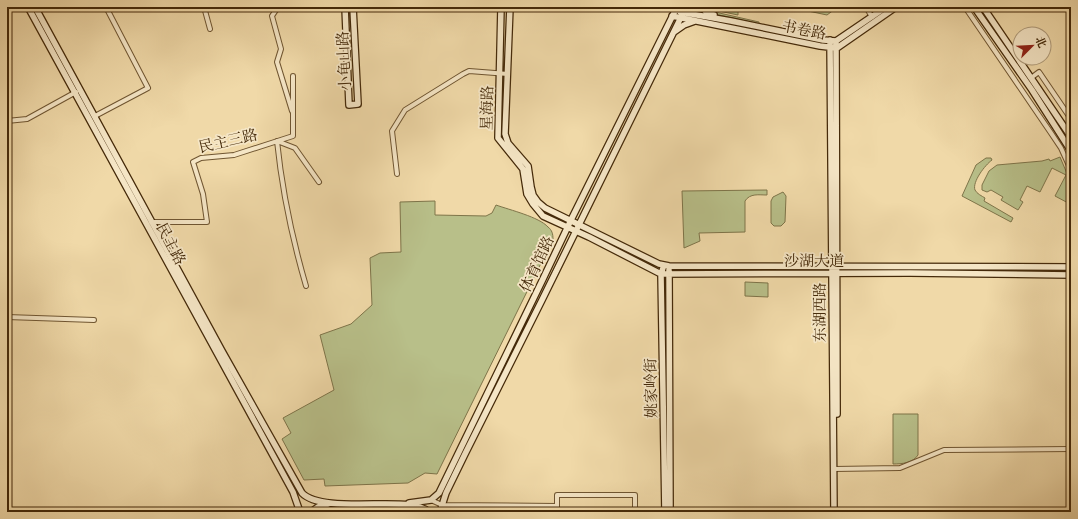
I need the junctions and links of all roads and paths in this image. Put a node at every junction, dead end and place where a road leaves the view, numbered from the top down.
1 (28, 7) edge
2 (35, 7) edge
3 (106, 7) edge
4 (204, 7) edge
5 (278, 7) edge
6 (345, 7) edge
7 (353, 7) edge
8 (501, 7) edge
9 (510, 7) edge
10 (702, 7) edge
11 (866, 7) edge
12 (886, 7) edge
13 (896, 7) edge
14 (965, 7) edge
15 (974, 7) edge
16 (983, 7) edge
17 (675, 11) edge
18 (683, 12) edge
19 (872, 16) junction
20 (721, 19) junction
21 (695, 21) junction
22 (210, 29) dead end
23 (673, 34) junction
24 (833, 41) junction
25 (830, 48) junction
26 (837, 48) junction
27 (499, 74) junction
28 (508, 74) junction
29 (293, 76) dead end
30 (1031, 78) junction
31 (76, 92) junction
32 (95, 116) junction
33 (293, 116) junction
34 (1071, 119) edge
35 (7, 121) edge
36 (1071, 137) edge
37 (277, 141) junction
38 (1071, 151) edge
39 (1071, 170) edge
40 (397, 174) dead end
41 (320, 182) dead end
42 (571, 220) junction
43 (150, 222) junction
44 (579, 224) junction
45 (567, 228) junction
46 (575, 231) junction
47 (667, 266) junction
48 (1071, 267) edge
49 (835, 270) junction
50 (661, 274) junction
51 (669, 274) junction
52 (1071, 275) edge
53 (306, 286) dead end
54 (7, 317) edge
55 (94, 320) dead end
56 (1071, 450) edge
57 (836, 469) junction
58 (431, 500) junction
59 (332, 503) junction
60 (399, 503) junction
61 (442, 505) junction
62 (557, 506) junction
63 (300, 512) edge
64 (311, 512) edge
65 (429, 512) edge
66 (440, 512) edge
67 (557, 512) edge
68 (636, 512) edge
69 (665, 512) edge
70 (670, 512) edge
71 (836, 512) edge

1 - 31 main road, 民主路
2 - 32 main road, 民主路
3 - 32 street
4 - 22 street
5 - 33 street
6 - 7 main road, 小龟山路
8 - 27 main road, 星海路
9 - 28 main road, 星海路
10 - 20 main road
11 - 19 street
12 - 19 main road, 书卷路
13 - 26 main road, 书卷路
14 - 39 street
15 - 38 main road
16 - 30 main road
17 - 18 main road, 书卷路
17 - 42 main road, 体育馆路
18 - 20 main road, 书卷路
18 - 21 main road, 书卷路
18 - 23 main road, 体育馆路
19 - 24 main road, 书卷路
20 - 24 main road, 书卷路
21 - 23 main road
21 - 25 main road, 书卷路
23 - 44 main road, 体育馆路
24 - 25 main road, 东湖西路
24 - 26 main road, 东湖西路
25 - 26 main road, 书卷路
25 - 49 main road, 东湖西路
26 - 49 main road, 东湖西路
27 - 28 street
27 - 40 street
27 - 45 main road, 星海路
28 - 42 main road, 星海路
29 - 33 street
30 - 34 street
30 - 36 main road
31 - 35 street
31 - 43 main road, 民主路
32 - 43 main road, 民主路
33 - 37 street, 民主三路
37 - 41 street
37 - 43 street, 民主三路
37 - 53 street
42 - 44 main road, 沙湖大道
42 - 45 main road, 体育馆路
43 - 59 main road, 民主路
43 - 63 main road, 民主路
44 - 46 main road, 体育馆路
44 - 47 main road, 沙湖大道
45 - 46 main road, 沙湖大道
45 - 58 main road, 体育馆路
46 - 50 main road, 沙湖大道
46 - 61 main road, 体育馆路
47 - 49 main road, 沙湖大道
47 - 50 main road, 姚家岭街
47 - 51 main road, 姚家岭街
48 - 49 main road, 沙湖大道
49 - 51 main road, 沙湖大道
49 - 52 main road, 沙湖大道
49 - 57 main road, 东湖西路
50 - 51 main road, 沙湖大道
50 - 69 main road, 姚家岭街
51 - 70 main road, 姚家岭街
54 - 55 street
56 - 57 street
57 - 71 main road, 东湖西路
58 - 60 main road
58 - 61 street
59 - 60 main road
59 - 64 main road
60 - 65 main road
61 - 62 street
61 - 66 main road, 体育馆路
62 - 67 street
62 - 68 street

